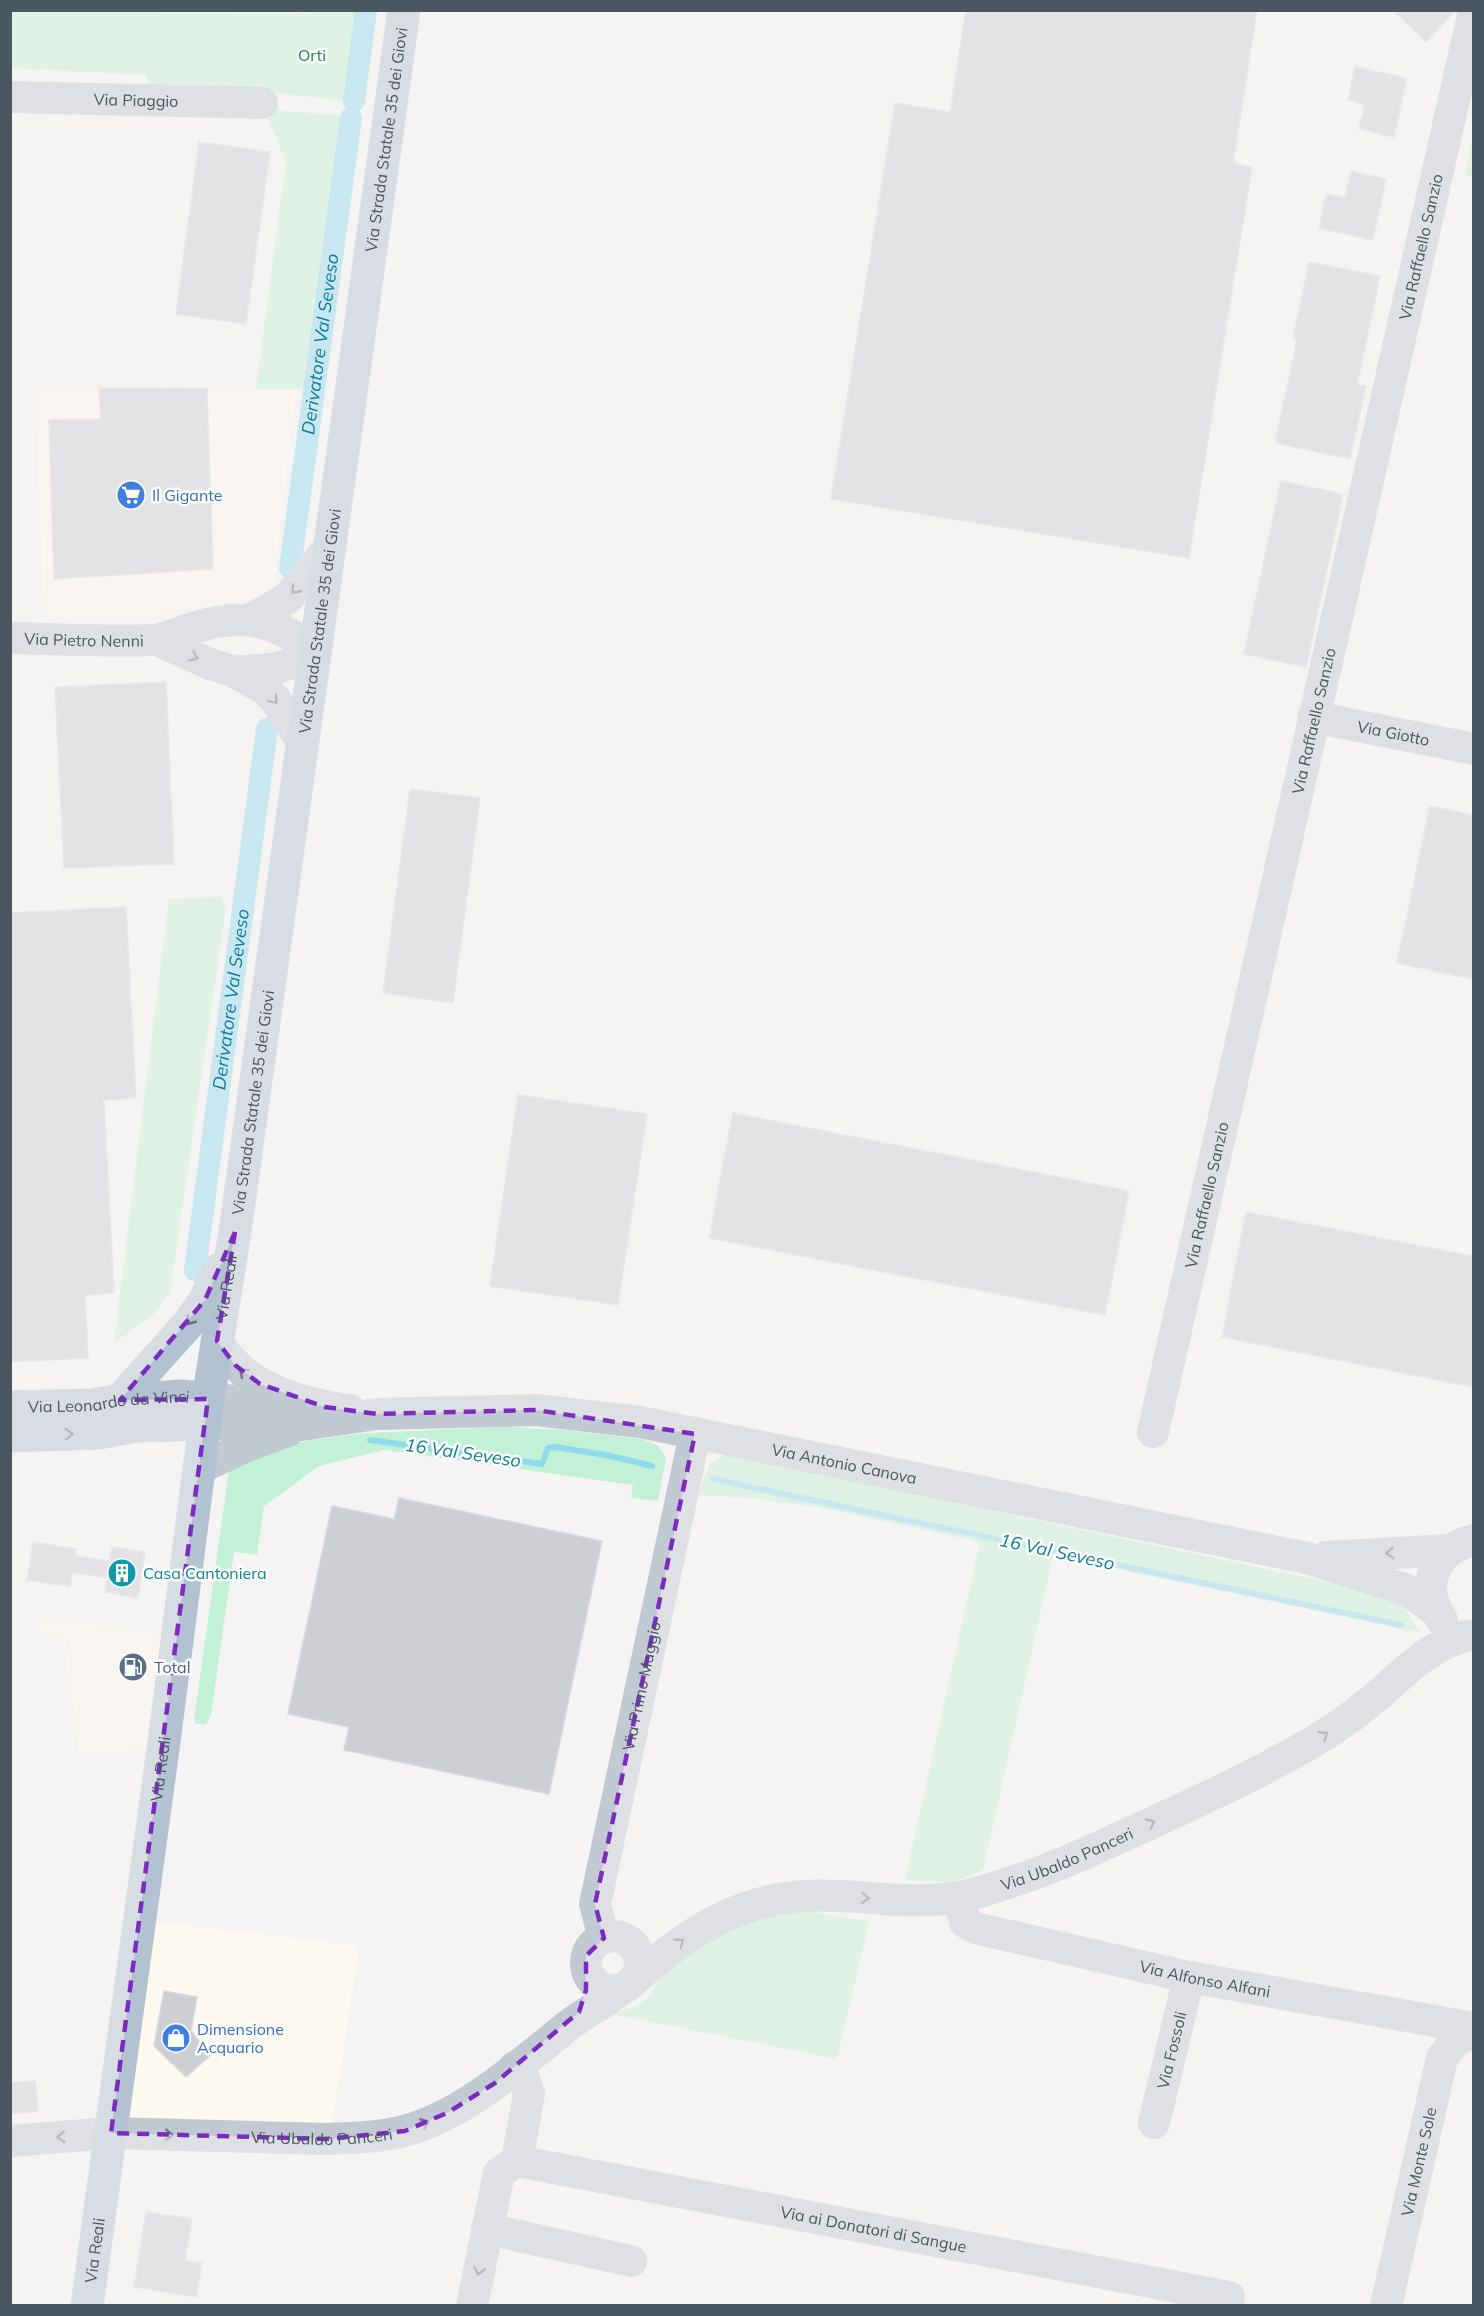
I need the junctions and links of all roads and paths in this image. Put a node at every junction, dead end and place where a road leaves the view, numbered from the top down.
1 (404, 10) edge
2 (1473, 11) edge
3 (10, 97) edge
4 (262, 103) dead end
5 (329, 548) junction
6 (251, 620) junction
7 (10, 638) edge
8 (157, 640) junction
9 (314, 650) junction
10 (233, 671) junction
11 (1313, 717) junction
12 (302, 741) junction
13 (1473, 749) edge
14 (234, 1232) junction
15 (217, 1341) junction
16 (120, 1400) junction
17 (10, 1407) edge
18 (207, 1412) junction
19 (314, 1416) junction
20 (1153, 1432) dead end
21 (695, 1434) junction
22 (10, 1436) edge
23 (200, 1468) junction
24 (1461, 1545) edge
25 (1307, 1558) junction
26 (1435, 1610) junction
27 (1470, 1637) edge
28 (959, 1897) junction
29 (604, 1938) junction
30 (587, 1972) junction
31 (1189, 1977) junction
32 (628, 1984) junction
33 (574, 2021) junction
34 (1473, 2030) edge
35 (515, 2067) junction
36 (1154, 2123) dead end
37 (111, 2133) junction
38 (10, 2141) edge
39 (517, 2161) junction
40 (487, 2229) junction
41 (631, 2261) dead end
42 (1228, 2301) edge
43 (87, 2306) edge
44 (472, 2306) edge
45 (1386, 2306) edge

1 - 5 main road, Via Strada Statale 35 dei Giovi
2 - 11 street, Via Raffaello Sanzio
3 - 4 street, Via Piaggio
5 -> 6 street, Via Pietro Nenni
5 - 9 main road, Via Strada Statale 35 dei Giovi
6 - 8 street, Via Pietro Nenni
6 - 9 street, Via Pietro Nenni
7 - 8 street, Via Pietro Nenni
8 -> 10 street, Via Pietro Nenni
9 - 10 street, Via Pietro Nenni
9 - 12 main road, Via Strada Statale 35 dei Giovi
10 -> 12 street, Via Pietro Nenni
11 - 13 street, Via Giotto
11 - 20 street, Via Raffaello Sanzio
12 - 14 main road, Via Strada Statale 35 dei Giovi
14 - 15 main road, Via Reali
14 -> 16 main road
15 - 18 main road, Via Reali
19 -> 15 street, Via Antonio Canova
16 - 17 main road, Via Leonardo da Vinci
16 - 18 main road, Via Leonardo da Vinci
18 - 19 street, Via Antonio Canova
22 -> 18 main road, Via Leonardo da Vinci
18 - 23 main road, Via Reali
19 - 21 street, Via Antonio Canova
19 - 23 street, Via Antonio Canova
21 - 25 street, Via Antonio Canova
21 - 29 street, Via Primo Maggio
23 - 37 main road, Via Reali
24 -> 25 street, Via Antonio Canova
24 - 26 street
25 - 26 street, Via Antonio Canova
26 - 27 street, Via Antonio Canova
28 -> 27 street, Via Ubaldo Panceri
28 - 31 street, Via Alfonso Alfani
32 -> 28 street, Via Ubaldo Panceri
29 - 30 street
29 - 32 street
30 - 32 street
30 - 33 street
31 - 34 street, Via Alfonso Alfani
31 - 36 street, Via Fossoli
32 - 33 street, Via Ubaldo Panceri
33 - 35 street, Via Ubaldo Panceri
34 - 45 street, Via Monte Sole
37 -> 35 street, Via Ubaldo Panceri
35 - 39 street
37 -> 38 street, Via Ubaldo Panceri
37 - 43 main road, Via Reali
39 - 40 street
39 - 42 street, Via ai Donatori di Sangue
40 - 41 street
40 -> 44 street

